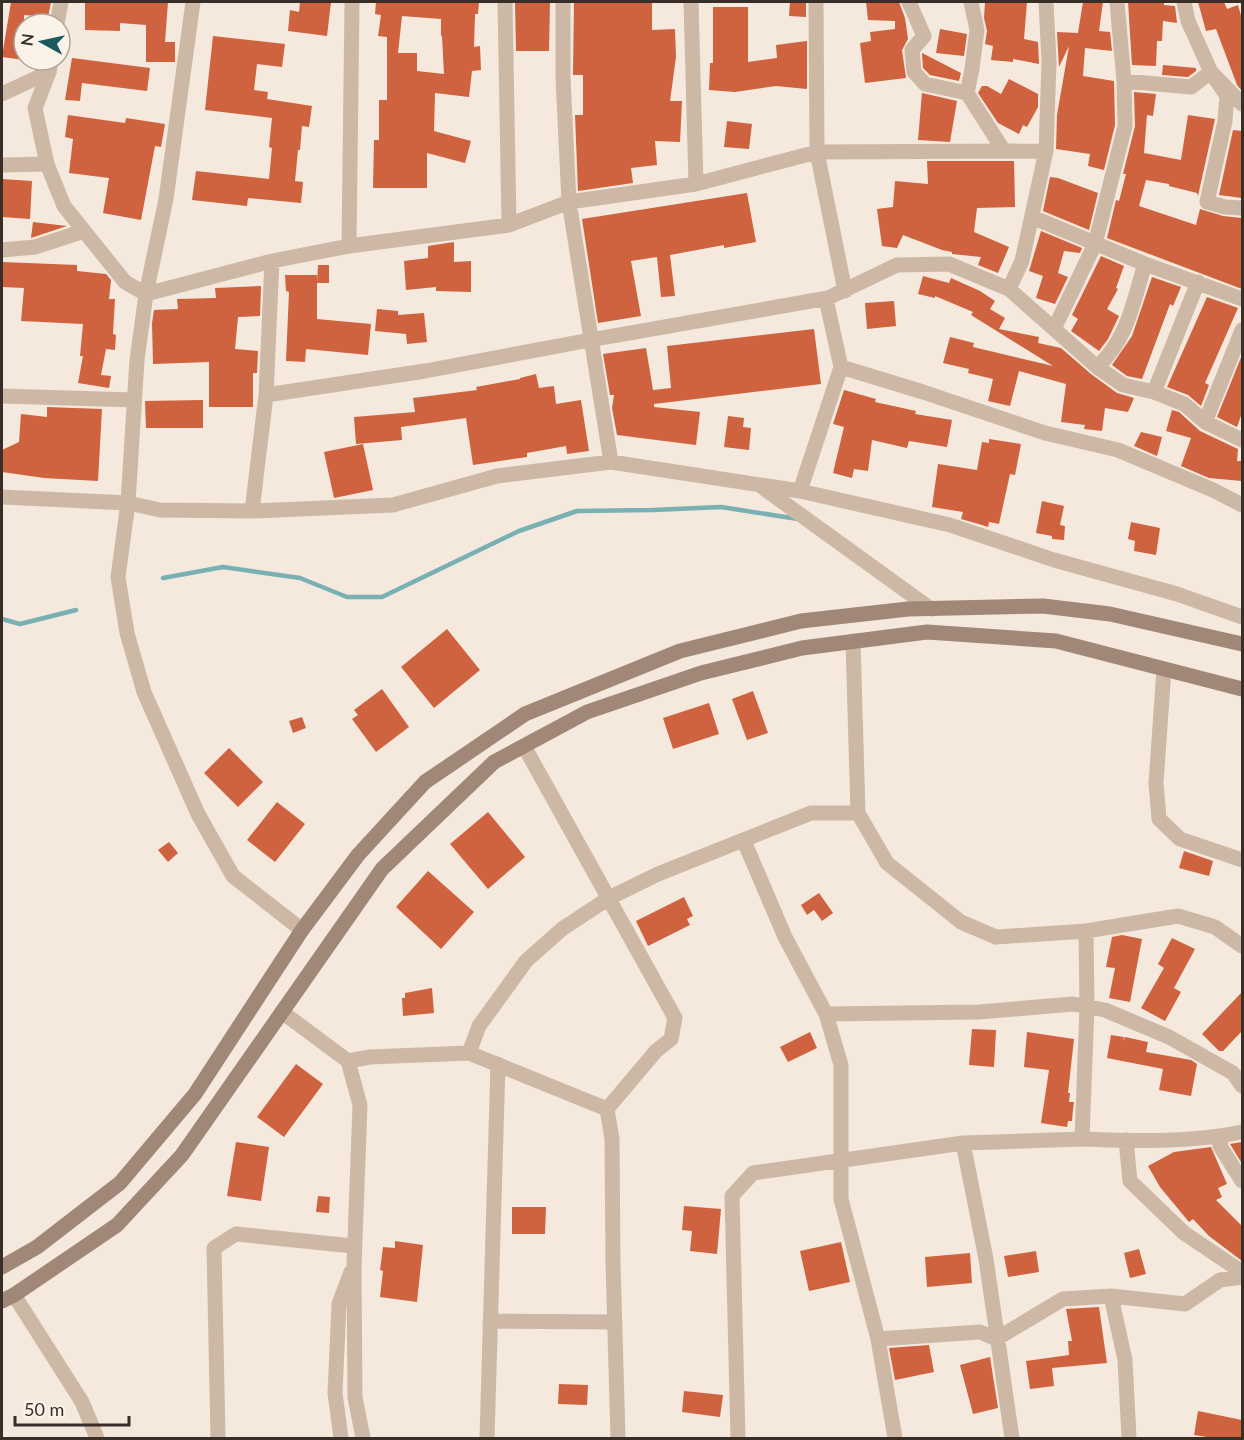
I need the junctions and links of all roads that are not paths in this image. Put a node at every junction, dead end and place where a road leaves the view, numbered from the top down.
1 (194, 2) edge
2 (352, 2) edge
3 (505, 2) edge
4 (563, 2) edge
5 (691, 2) edge
6 (816, 2) edge
7 (909, 2) edge
8 (971, 2) edge
9 (1046, 2) edge
10 (1117, 2) edge
11 (1184, 2) edge
12 (40, 72) edge
13 (48, 72) edge
14 (1211, 72) junction
15 (1124, 81) junction
16 (967, 93) junction
17 (2, 94) edge
18 (1242, 104) edge
19 (1004, 151) junction
20 (1047, 151) junction
21 (817, 152) junction
22 (47, 164) junction
23 (2, 165) edge
24 (696, 184) junction
25 (569, 202) junction
26 (1242, 208) edge
27 (1032, 217) junction
28 (509, 225) junction
29 (84, 231) junction
30 (1095, 244) junction
31 (349, 246) junction
32 (2, 250) edge
33 (272, 261) junction
34 (1145, 264) junction
35 (1198, 282) junction
36 (1009, 289) junction
37 (845, 291) junction
38 (146, 294) junction
39 (826, 299) junction
40 (1242, 299) edge
41 (1054, 329) junction
42 (1242, 330) edge
43 (590, 340) junction
44 (841, 367) junction
45 (1097, 367) junction
46 (1154, 392) junction
47 (266, 395) junction
48 (2, 396) edge
49 (134, 400) junction
50 (1205, 422) junction
51 (1242, 440) edge
52 (611, 462) junction
53 (760, 485) junction
54 (800, 491) junction
55 (2, 497) edge
56 (128, 503) junction
57 (1242, 505) edge
58 (252, 511) junction
59 (932, 609) junction
60 (1242, 617) edge
61 (853, 641) junction
62 (1242, 644) edge
63 (1164, 669) junction
64 (1242, 689) edge
65 (524, 746) junction
66 (858, 813) junction
67 (744, 841) junction
68 (1242, 860) edge
69 (609, 898) junction
70 (302, 930) junction
71 (1086, 930) junction
72 (1242, 946) edge
73 (1087, 1007) junction
74 (282, 1012) junction
75 (826, 1014) junction
76 (469, 1053) junction
77 (348, 1060) junction
78 (498, 1064) junction
79 (1242, 1086) edge
80 (608, 1109) junction
81 (1242, 1132) edge
82 (1221, 1136) junction
83 (1082, 1139) junction
84 (1126, 1140) junction
85 (963, 1143) junction
86 (839, 1160) junction
87 (1242, 1181) edge
88 (353, 1245) junction
89 (2, 1267) edge
90 (354, 1267) junction
91 (1242, 1275) edge
92 (1111, 1296) junction
93 (8, 1298) edge
94 (490, 1320) junction
95 (615, 1322) junction
96 (878, 1339) junction
97 (996, 1339) junction
98 (97, 1438) edge
99 (218, 1438) edge
100 (341, 1438) edge
101 (363, 1438) edge
102 (487, 1438) edge
103 (618, 1438) edge
104 (738, 1438) edge
105 (894, 1438) edge
106 (1012, 1438) edge
107 (1129, 1438) edge

1 - 38 street
2 - 31 street
3 - 28 street
4 - 25 street
5 - 24 street
6 - 21 street
7 - 16 street
8 - 16 street
9 - 20 street
10 - 15 street
11 - 14 street
12 - 17 street
13 - 22 street
14 - 15 street
14 - 18 street
14 - 26 street
15 - 30 street
16 - 19 street
19 - 20 street
19 - 21 street
20 - 27 street
21 - 24 street
21 - 37 street
22 - 23 street
22 - 29 street
24 - 25 street
25 - 28 street
25 - 43 street
27 - 30 street
27 - 36 street
28 - 31 street
29 - 32 street
29 - 38 street
30 - 34 street
30 - 41 street
31 - 33 street
33 - 38 street
33 - 47 street
34 - 35 street
34 - 45 street
35 - 40 street
35 - 46 street
36 - 37 street
36 - 41 street
37 - 39 street
38 - 49 street
39 - 43 street
39 - 44 street
41 - 45 street
42 - 50 street
43 - 47 street
43 - 52 street
44 - 54 street
44 - 57 street
45 - 46 street
46 - 50 street
47 - 58 street
48 - 49 street
49 - 56 street
50 - 51 street
52 - 53 street
52 - 58 street
53 - 54 street
53 - 59 street
54 - 60 street
55 - 56 street
56 - 58 street
56 - 70 street
59 - 62 main road
59 - 70 main road
61 - 63 main road
61 - 65 main road
61 - 66 street
63 - 64 main road
63 - 68 street
65 - 69 street
65 - 74 main road
66 - 67 street
66 - 71 street
67 - 69 street
67 - 75 street
69 - 76 street
69 - 80 street
70 - 89 main road
71 - 72 street
71 - 73 street
73 - 75 street
73 - 79 street
73 - 83 street
74 - 77 street
74 - 93 main road
75 - 86 street
76 - 77 street
76 - 78 street
77 - 88 street
78 - 80 street
78 - 94 street
80 - 95 street
81 - 82 street
82 - 84 street
82 - 87 street
83 - 84 street
83 - 85 street
84 - 91 street
85 - 86 street
85 - 97 street
86 - 96 street
86 - 104 street
88 - 90 street
88 - 99 street
90 - 100 street
90 - 101 street
91 - 92 street
92 - 97 street
92 - 107 street
93 - 98 street
94 - 95 street
94 - 102 street
95 - 103 street
96 - 97 street
96 - 105 street
97 - 106 street

